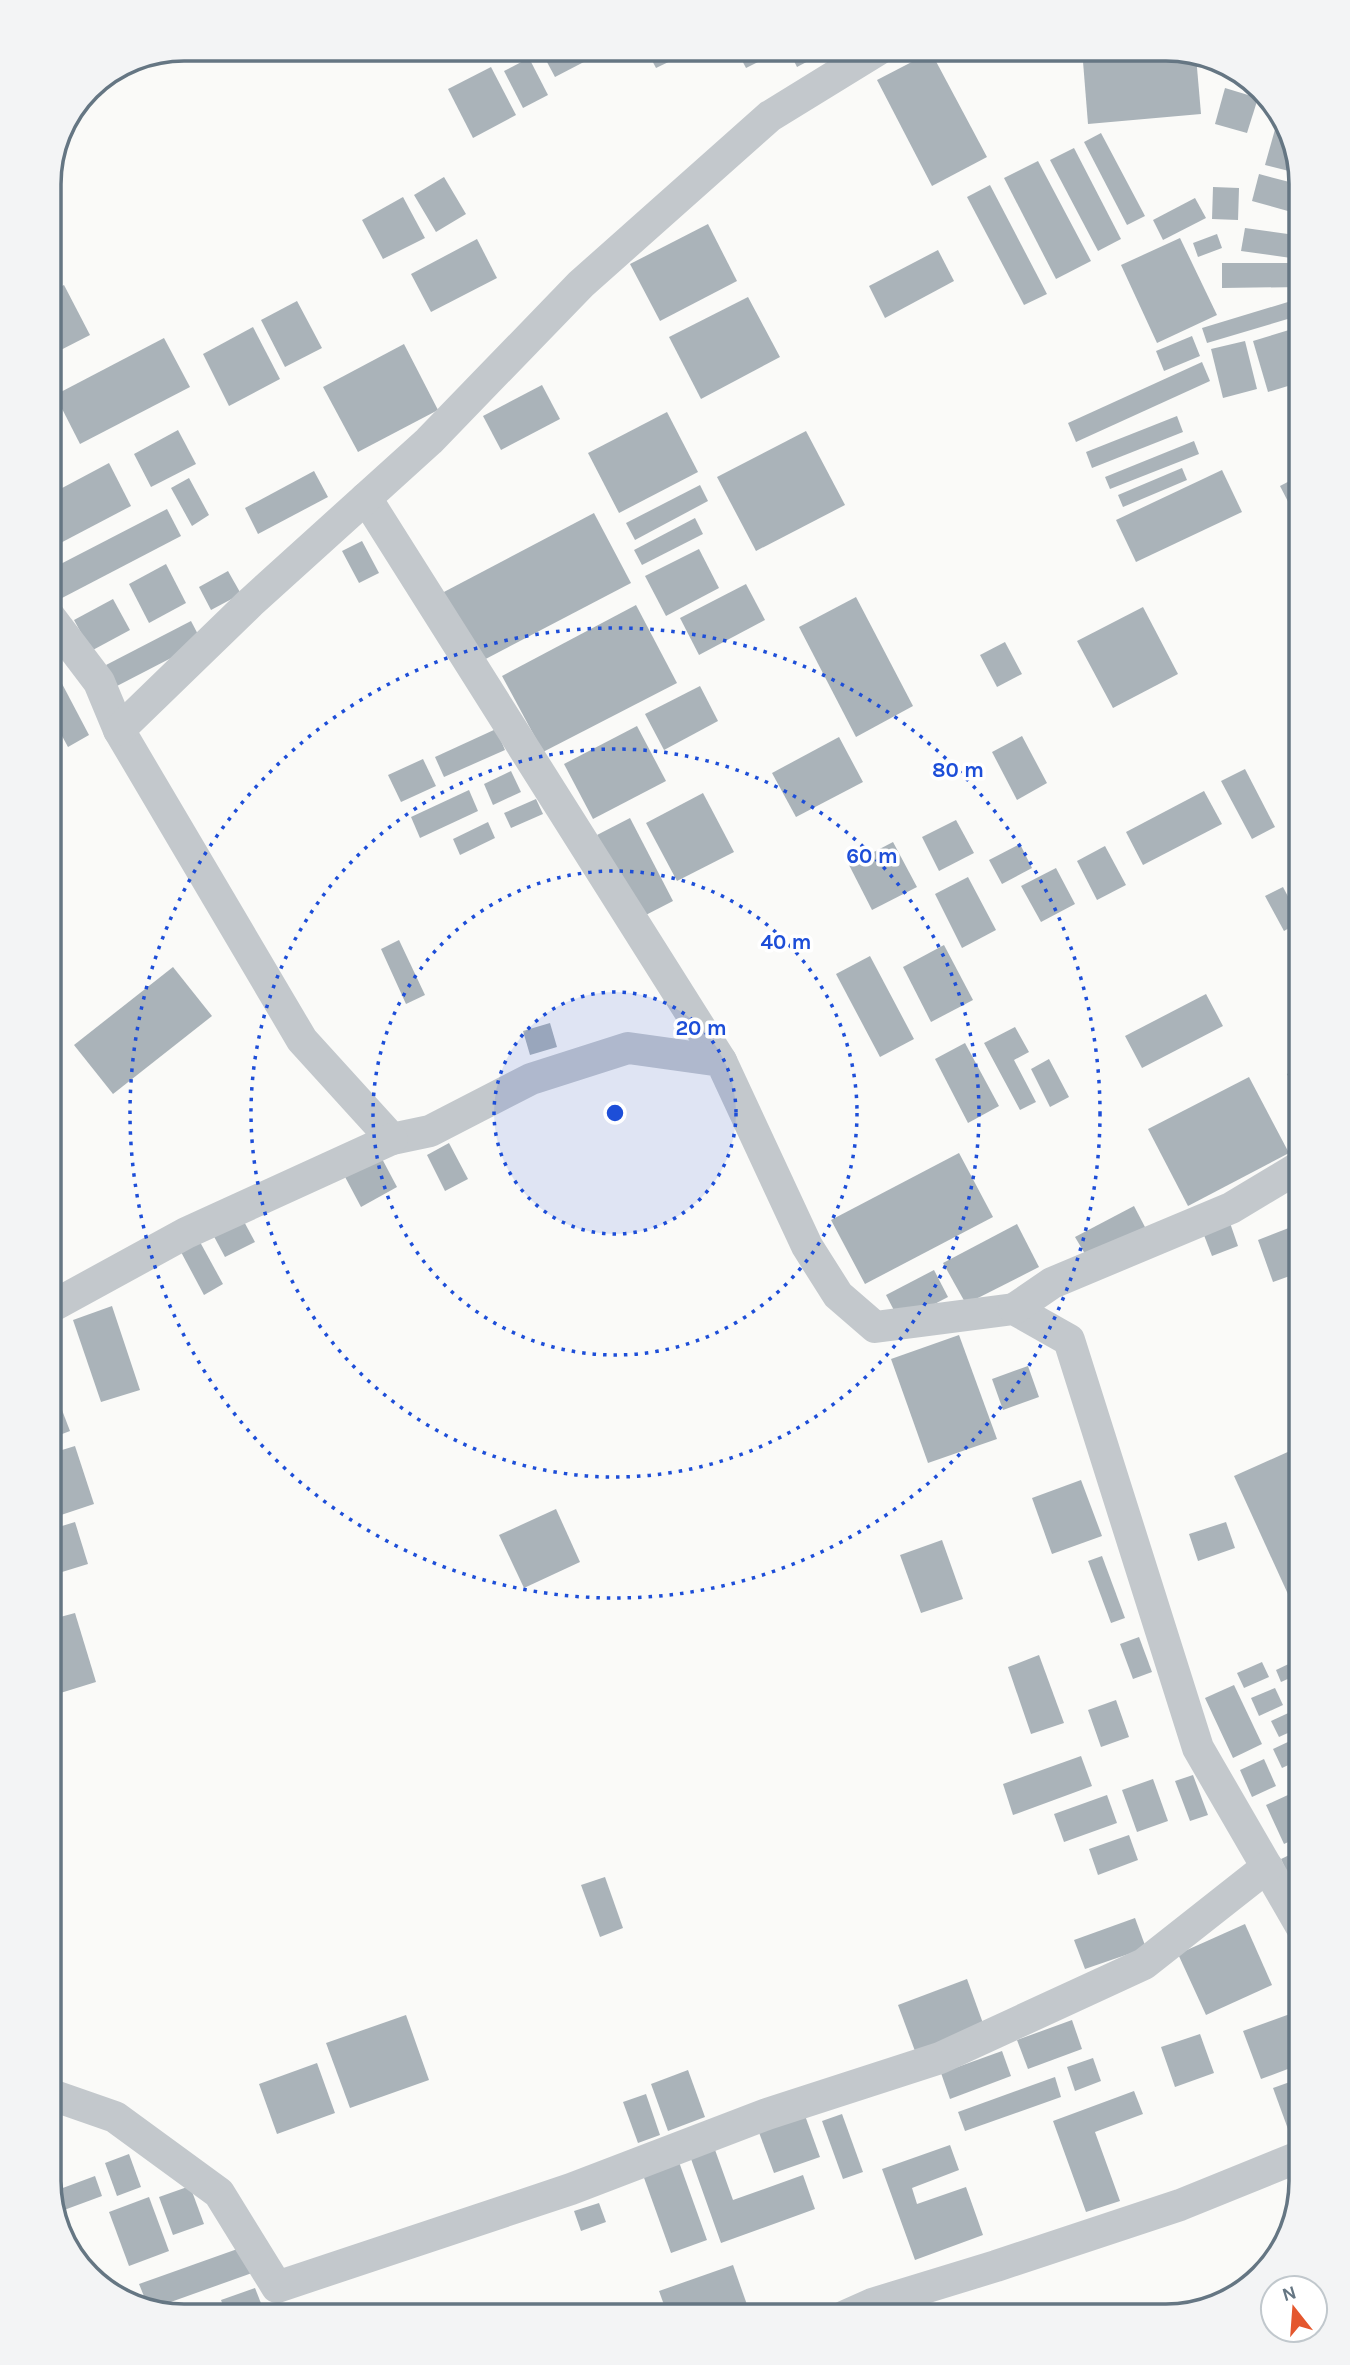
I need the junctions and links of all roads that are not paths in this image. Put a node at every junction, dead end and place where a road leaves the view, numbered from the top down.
1 (858, 62) edge
2 (366, 498) junction
3 (62, 633) edge
4 (119, 730) junction
5 (721, 1060) junction
6 (392, 1139) junction
7 (1289, 1173) edge
8 (61, 1301) edge
9 (1014, 1309) junction
10 (1267, 1867) junction
11 (1289, 1905) edge
12 (61, 2098) edge
13 (1289, 2161) edge
14 (903, 2304) edge

1 - 2 street
2 - 4 street
2 - 5 street
3 - 4 street
4 - 6 street
5 - 6 street
5 - 9 street
6 - 8 street
7 - 9 street
9 - 10 street
10 - 11 street
10 - 12 street
13 - 14 street

